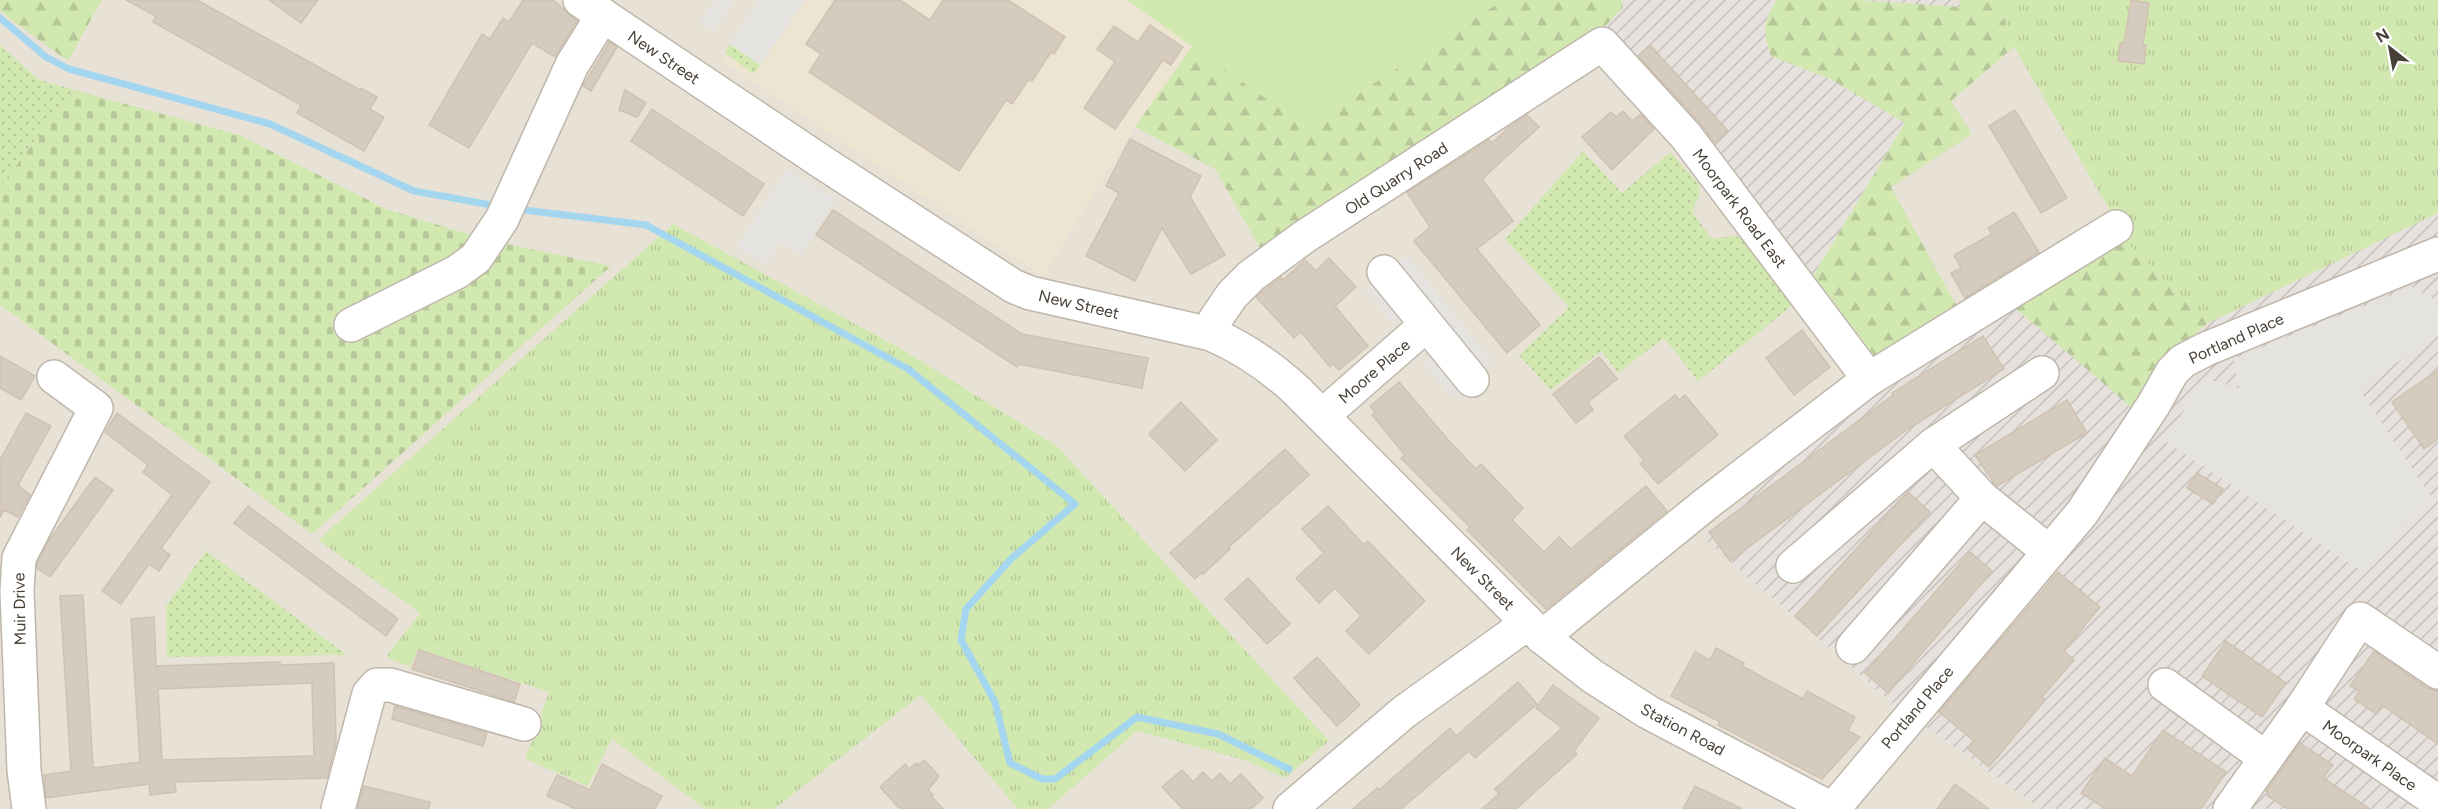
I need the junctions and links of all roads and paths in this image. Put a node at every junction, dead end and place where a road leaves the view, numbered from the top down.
1 (592, 7) edge
2 (1602, 44) joint
3 (2116, 227) dead end
4 (2438, 254) edge
5 (1384, 272) dead end
6 (351, 325) dead end
7 (1426, 325) junction
8 (1211, 334) junction
9 (2042, 373) dead end
10 (54, 377) dead end
11 (1869, 379) junction
12 (1472, 380) dead end
13 (1322, 416) junction
14 (1933, 445) junction
15 (1982, 498) junction
16 (2049, 552) junction
17 (1793, 566) dead end
18 (1535, 630) junction
19 (1853, 647) dead end
20 (2438, 672) edge
21 (2165, 685) dead end
22 (2302, 708) junction
23 (524, 724) dead end
24 (2266, 758) junction
25 (2438, 802) edge
26 (1307, 804) edge
27 (1819, 806) edge
28 (29, 809) edge
29 (338, 809) edge
30 (2230, 809) edge

1 - 6 street
1 - 8 street, New Street
2 - 8 street, Old Quarry Road
2 - 11 street, Moorpark Road East
3 - 11 street
4 - 16 street, Portland Place
5 - 7 street
7 - 12 street
7 - 13 street, Moore Place
8 - 13 street, New Street
9 - 14 street
10 - 28 street, Muir Drive
11 - 18 street
13 - 18 street, New Street
14 - 15 street
14 - 17 street
15 - 16 street
15 - 19 street
16 - 27 street, Portland Place
18 - 26 street
18 - 27 street, Station Road
20 - 22 street
21 - 24 street
22 - 24 street
22 - 25 street, Moorpark Place
23 - 29 street
24 - 30 street

